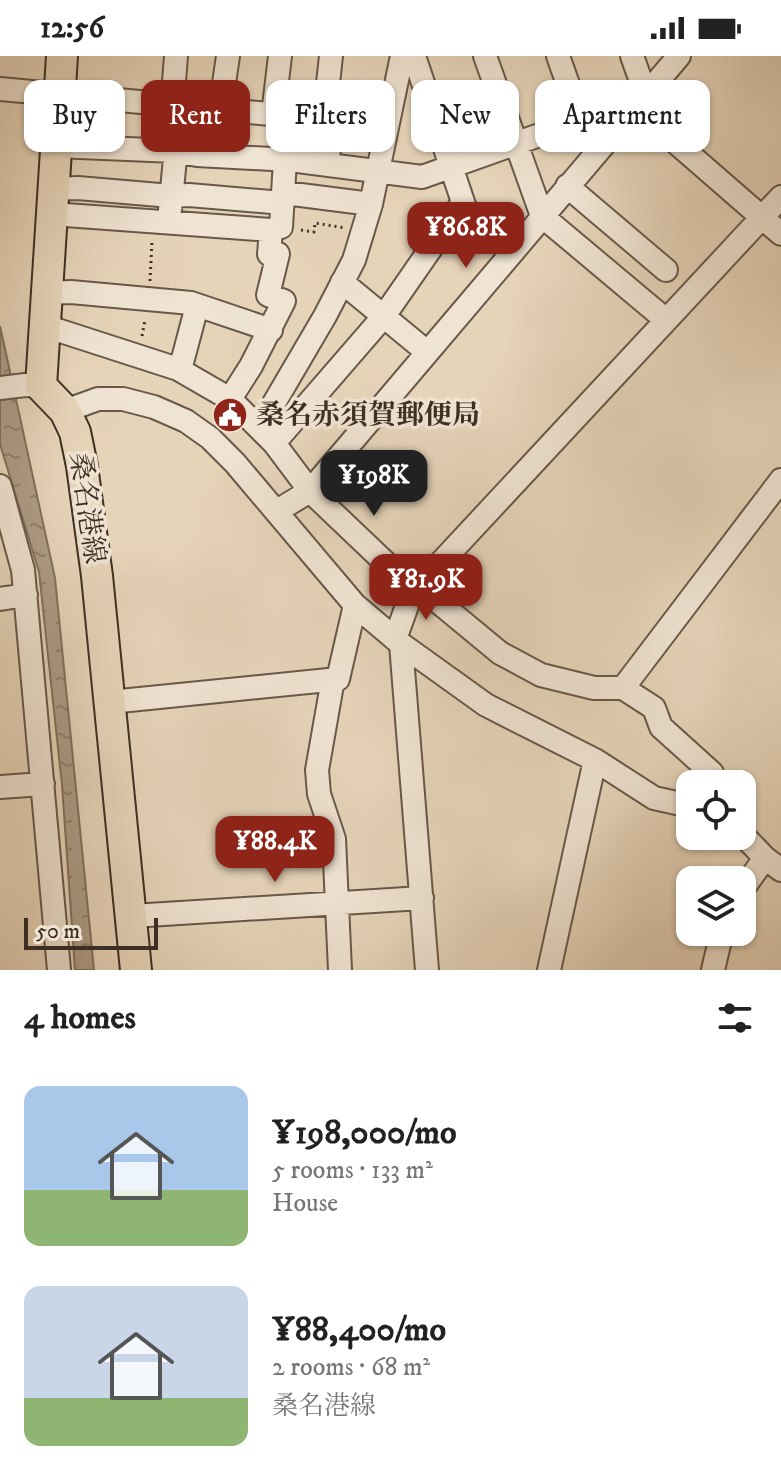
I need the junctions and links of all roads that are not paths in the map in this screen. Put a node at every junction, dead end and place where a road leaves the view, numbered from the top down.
1 (62, 56) edge
2 (176, 56) edge
3 (228, 56) edge
4 (280, 56) edge
5 (331, 56) edge
6 (402, 56) edge
7 (414, 56) edge
8 (485, 56) edge
9 (558, 56) edge
10 (632, 56) edge
11 (679, 56) edge
12 (60, 80) edge
13 (176, 80) edge
14 (225, 80) edge
15 (277, 80) edge
16 (330, 80) edge
17 (493, 80) edge
18 (566, 80) edge
19 (637, 80) edge
20 (659, 80) edge
21 (395, 88) edge
22 (0, 89) edge
23 (24, 91) edge
24 (56, 152) edge
25 (175, 152) edge
26 (187, 152) edge
27 (327, 152) edge
28 (381, 152) edge
29 (487, 152) edge
30 (519, 152) edge
31 (597, 152) edge
32 (694, 152) edge
33 (285, 160) junction
34 (327, 164) junction
35 (451, 165) junction
36 (376, 171) junction
37 (567, 186) junction
38 (171, 196) junction
39 (781, 197) edge
40 (284, 198) junction
41 (53, 202) junction
42 (463, 202) junction
43 (371, 204) junction
44 (542, 216) junction
45 (761, 217) junction
46 (168, 223) junction
47 (276, 229) junction
48 (781, 234) edge
49 (512, 251) junction
50 (666, 270) dead end
51 (342, 282) junction
52 (48, 293) junction
53 (197, 306) junction
54 (384, 316) junction
55 (666, 320) junction
56 (45, 326) junction
57 (271, 330) junction
58 (427, 352) junction
59 (180, 370) junction
60 (33, 386) junction
61 (0, 388) edge
62 (230, 399) junction
63 (65, 411) junction
64 (267, 435) junction
65 (781, 480) edge
66 (0, 486) edge
67 (310, 491) junction
68 (277, 511) junction
69 (416, 588) junction
70 (26, 595) junction
71 (0, 599) edge
72 (355, 605) junction
73 (398, 642) junction
74 (333, 679) junction
75 (623, 688) junction
76 (110, 702) junction
77 (595, 760) junction
78 (709, 770) edge
79 (43, 784) junction
80 (0, 787) edge
81 (676, 803) edge
82 (756, 848) edge
83 (773, 864) edge
84 (756, 878) edge
85 (422, 898) junction
86 (336, 904) junction
87 (132, 916) junction
88 (719, 946) edge
89 (59, 970) edge
90 (136, 970) edge
91 (340, 970) edge
92 (427, 970) edge
93 (549, 970) edge
94 (713, 970) edge

1 - 12 main road
2 - 13 street
3 - 14 street
4 - 15 street
5 - 16 street
6 - 21 street
7 - 35 street
8 - 17 street
9 - 18 street
10 - 19 street
11 - 20 street
22 - 23 street
24 - 41 main road
25 - 38 street
26 - 33 street
27 - 34 street
28 - 36 street
29 - 35 street
30 - 44 street
31 - 37 street
32 - 45 street
33 - 34 street
33 - 40 street
34 - 36 street
35 - 36 street
35 - 42 street
36 - 43 street
37 - 44 street
37 - 50 street
38 - 40 street
38 - 41 street
38 - 46 street
39 - 45 street
40 - 43 street
40 - 47 street
41 - 46 street
41 - 52 main road
42 - 49 street
42 - 54 street
43 - 51 street
44 - 49 street
44 - 55 street
45 - 48 street
45 - 55 street
46 - 47 street
47 - 57 street
49 - 58 street
51 - 54 street
51 - 64 street
52 - 53 street
52 - 56 main road
53 - 57 street
53 - 59 street
54 - 58 street
54 - 64 street
55 - 69 street
56 - 59 street
56 - 60 main road
57 - 62 street
58 - 67 street
59 - 62 street
60 - 61 street
60 - 63 main road, 桑名港線
62 - 64 street
63 - 68 street
63 - 76 main road, 桑名港線
64 - 67 street
65 - 75 street
66 - 70 street
67 - 68 street
67 - 69 street
68 - 72 street
69 - 73 street
69 - 75 street
70 - 71 street
70 - 79 street
72 - 73 street
72 - 74 street
73 - 77 street
73 - 85 street
74 - 76 street
74 - 86 street
75 - 78 street
76 - 87 main road, 桑名港線
77 - 81 street
77 - 93 street
79 - 80 street
79 - 89 street
82 - 83 street
83 - 84 street
85 - 86 street
85 - 92 street
86 - 87 street
86 - 91 street
87 - 90 main road, 桑名港線
88 - 94 street

